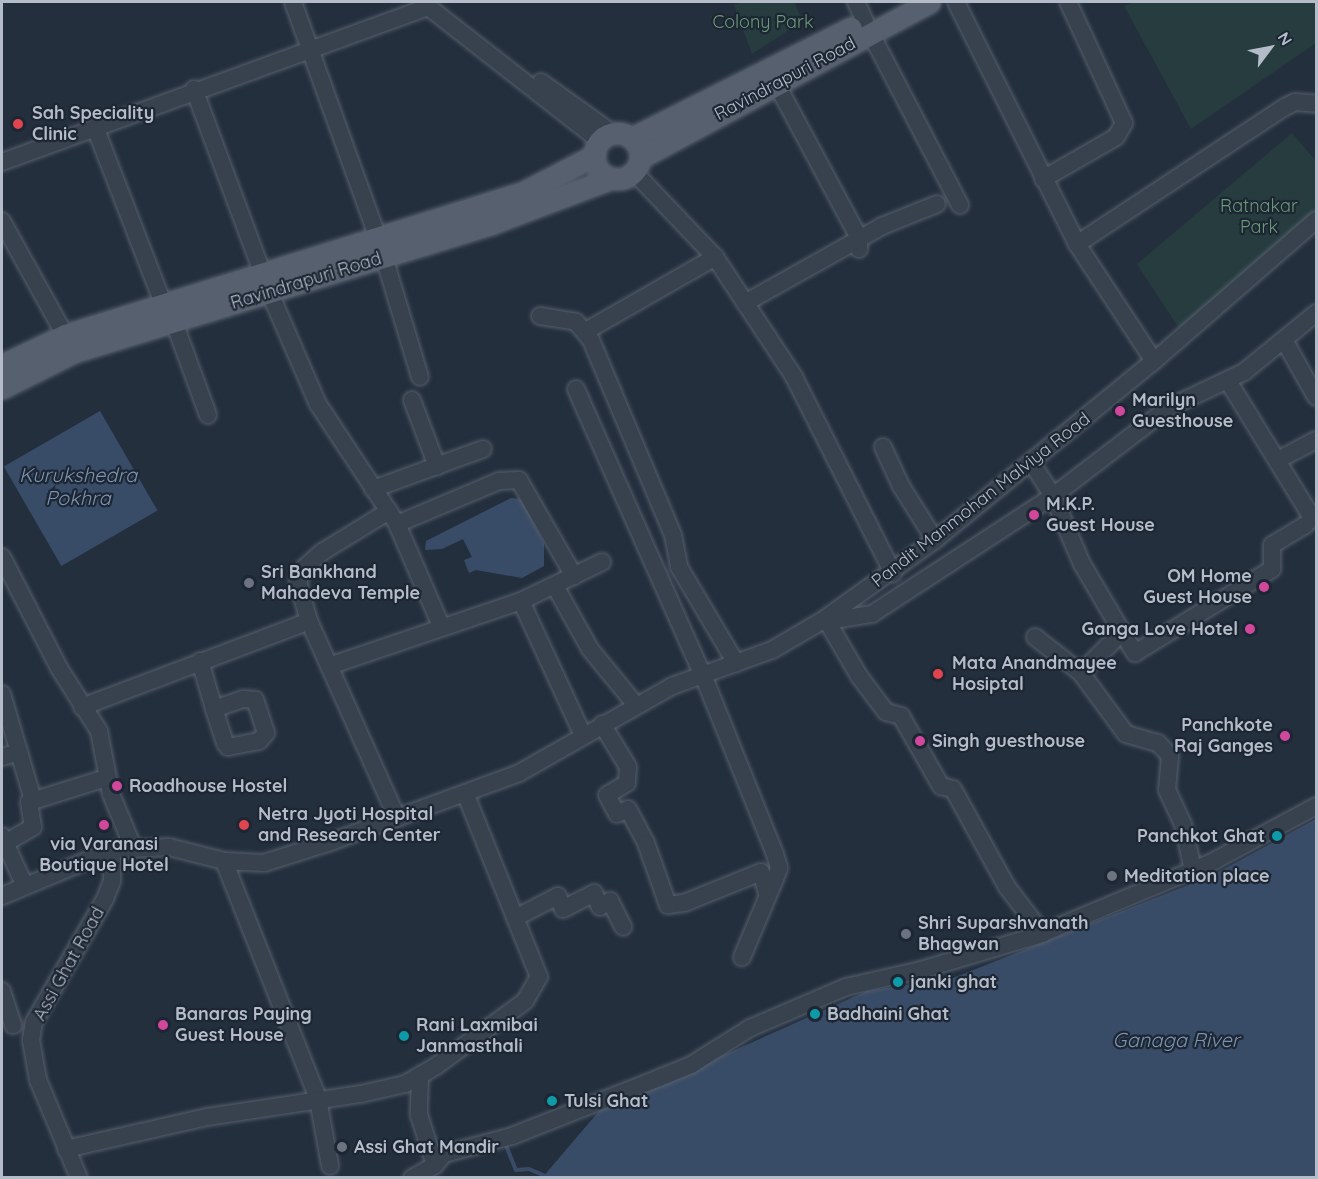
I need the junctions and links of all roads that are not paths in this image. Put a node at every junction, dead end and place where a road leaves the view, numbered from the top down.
1 (293, 2) edge
2 (856, 2) edge
3 (904, 2) edge
4 (930, 2) edge
5 (956, 2) edge
6 (1068, 2) edge
7 (429, 3) edge
8 (868, 27) junction
9 (310, 47) junction
10 (776, 83) junction
11 (194, 89) junction
12 (1317, 104) edge
13 (95, 127) junction
14 (610, 142) junction
15 (2, 162) edge
16 (637, 165) junction
17 (612, 178) junction
18 (1044, 179) junction
19 (937, 204) dead end
20 (960, 205) dead end
21 (1317, 220) edge
22 (2, 221) edge
23 (859, 244) junction
24 (1077, 244) junction
25 (381, 248) junction
26 (715, 257) junction
27 (266, 281) junction
28 (163, 303) junction
29 (745, 303) junction
30 (1317, 313) edge
31 (540, 316) dead end
32 (174, 322) junction
33 (586, 331) junction
34 (65, 335) junction
35 (1284, 340) junction
36 (1154, 361) junction
37 (2, 365) edge
38 (420, 377) dead end
39 (1228, 381) junction
40 (2, 388) edge
41 (576, 389) dead end
42 (1317, 397) edge
43 (412, 400) dead end
44 (208, 415) dead end
45 (1317, 440) edge
46 (883, 447) dead end
47 (483, 449) dead end
48 (1278, 460) junction
49 (1031, 462) junction
50 (437, 466) junction
51 (373, 489) junction
52 (1053, 496) junction
53 (393, 517) junction
54 (935, 540) junction
55 (2, 557) edge
56 (602, 562) dead end
57 (893, 573) junction
58 (574, 576) junction
59 (555, 586) junction
60 (521, 601) junction
61 (309, 621) junction
62 (824, 621) junction
63 (442, 628) junction
64 (1122, 632) junction
65 (1035, 637) dead end
66 (200, 661) junction
67 (736, 663) junction
68 (329, 666) junction
69 (1082, 673) junction
70 (704, 675) junction
71 (2, 694) edge
72 (635, 704) junction
73 (82, 707) junction
74 (214, 709) dead end
75 (602, 724) junction
76 (583, 735) junction
77 (19, 752) junction
78 (2, 757) edge
79 (106, 778) junction
80 (465, 793) junction
81 (33, 800) junction
82 (1317, 806) edge
83 (397, 818) junction
84 (4, 839) edge
85 (133, 847) junction
86 (112, 850) junction
87 (224, 861) junction
88 (1193, 870) junction
89 (26, 886) junction
90 (2, 896) edge
91 (768, 896) junction
92 (515, 918) junction
93 (623, 927) dead end
94 (1043, 934) junction
95 (742, 957) dead end
96 (2, 991) edge
97 (34, 1022) junction
98 (7, 1028) edge
99 (420, 1077) junction
100 (318, 1099) junction
101 (66, 1149) junction
102 (435, 1165) junction
103 (330, 1166) dead end
104 (79, 1178) edge
105 (412, 1178) edge

1 - 9 street
2 - 8 street
3 - 8 main road, Ravindrapuri Road
4 - 8 main road, Ravindrapuri Road
5 - 18 street
6 - 18 street
7 - 9 street
7 - 14 street
8 - 10 main road, Ravindrapuri Road
8 - 14 main road, Ravindrapuri Road
8 - 20 street
9 - 11 street
9 - 25 street
10 - 16 main road, Ravindrapuri Road
10 - 23 street
11 - 13 street
11 - 27 street
12 - 24 street
13 - 15 street
13 - 28 street
14 - 16 main road
14 - 17 main road
14 - 25 main road, Ravindrapuri Road
16 - 17 main road, Ravindrapuri Road
16 - 26 street
17 - 25 main road, Ravindrapuri Road
18 - 24 street
19 - 23 street
21 - 36 street, Pandit Manmohan Malviya Road
22 - 34 street
23 - 29 street
24 - 36 street
25 - 27 main road, Ravindrapuri Road
25 - 38 street
26 - 29 street
26 - 33 street
27 - 28 main road, Ravindrapuri Road
27 - 32 main road, Ravindrapuri Road
27 - 51 street
28 - 34 main road, Ravindrapuri Road
29 - 57 street
30 - 35 street
31 - 33 street
32 - 40 main road, Ravindrapuri Road
32 - 44 street
33 - 67 street
34 - 37 main road, Ravindrapuri Road
35 - 39 street
35 - 42 street
36 - 49 street, Pandit Manmohan Malviya Road
39 - 48 street
39 - 52 street
41 - 70 street
43 - 50 street
45 - 48 street
46 - 54 street
47 - 50 street
48 - 64 street
49 - 52 street
49 - 54 street, Pandit Manmohan Malviya Road
50 - 51 street
51 - 53 street
52 - 62 street
52 - 64 street
53 - 58 street
53 - 61 street
53 - 63 street
54 - 57 street, Pandit Manmohan Malviya Road
55 - 73 street
56 - 58 street
57 - 62 street, Pandit Manmohan Malviya Road
58 - 59 street
59 - 60 street
59 - 72 street
60 - 63 street
60 - 76 street
61 - 66 street
61 - 68 street
62 - 67 street, Pandit Manmohan Malviya Road
62 - 94 street
63 - 68 street
64 - 69 street
65 - 69 street
66 - 73 street
66 - 74 street
67 - 70 street, Pandit Manmohan Malviya Road
68 - 83 street
69 - 88 street
70 - 72 street, Pandit Manmohan Malviya Road
70 - 91 street
71 - 77 street
72 - 75 street, Pandit Manmohan Malviya Road
73 - 79 street
75 - 76 street, Pandit Manmohan Malviya Road
75 - 91 street
76 - 80 street, Pandit Manmohan Malviya Road
77 - 78 street
77 - 81 street
79 - 81 street
79 - 85 street
80 - 83 street, Pandit Manmohan Malviya Road
80 - 92 street
81 - 84 street
82 - 88 street
83 - 87 street, Pandit Manmohan Malviya Road
84 - 89 street
85 - 86 street, Pandit Manmohan Malviya Road
85 - 87 street, Pandit Manmohan Malviya Road
86 - 89 street, Pandit Manmohan Malviya Road
86 - 97 street, Assi Ghat Road
87 - 100 street
88 - 94 street
89 - 90 street, Pandit Manmohan Malviya Road
91 - 95 street
92 - 93 street
92 - 99 street
94 - 102 street
96 - 98 street
97 - 98 street
97 - 101 street, Assi Ghat Road
99 - 100 street
99 - 102 street
100 - 101 street
100 - 103 street
101 - 104 street, Assi Ghat Road
102 - 105 street

